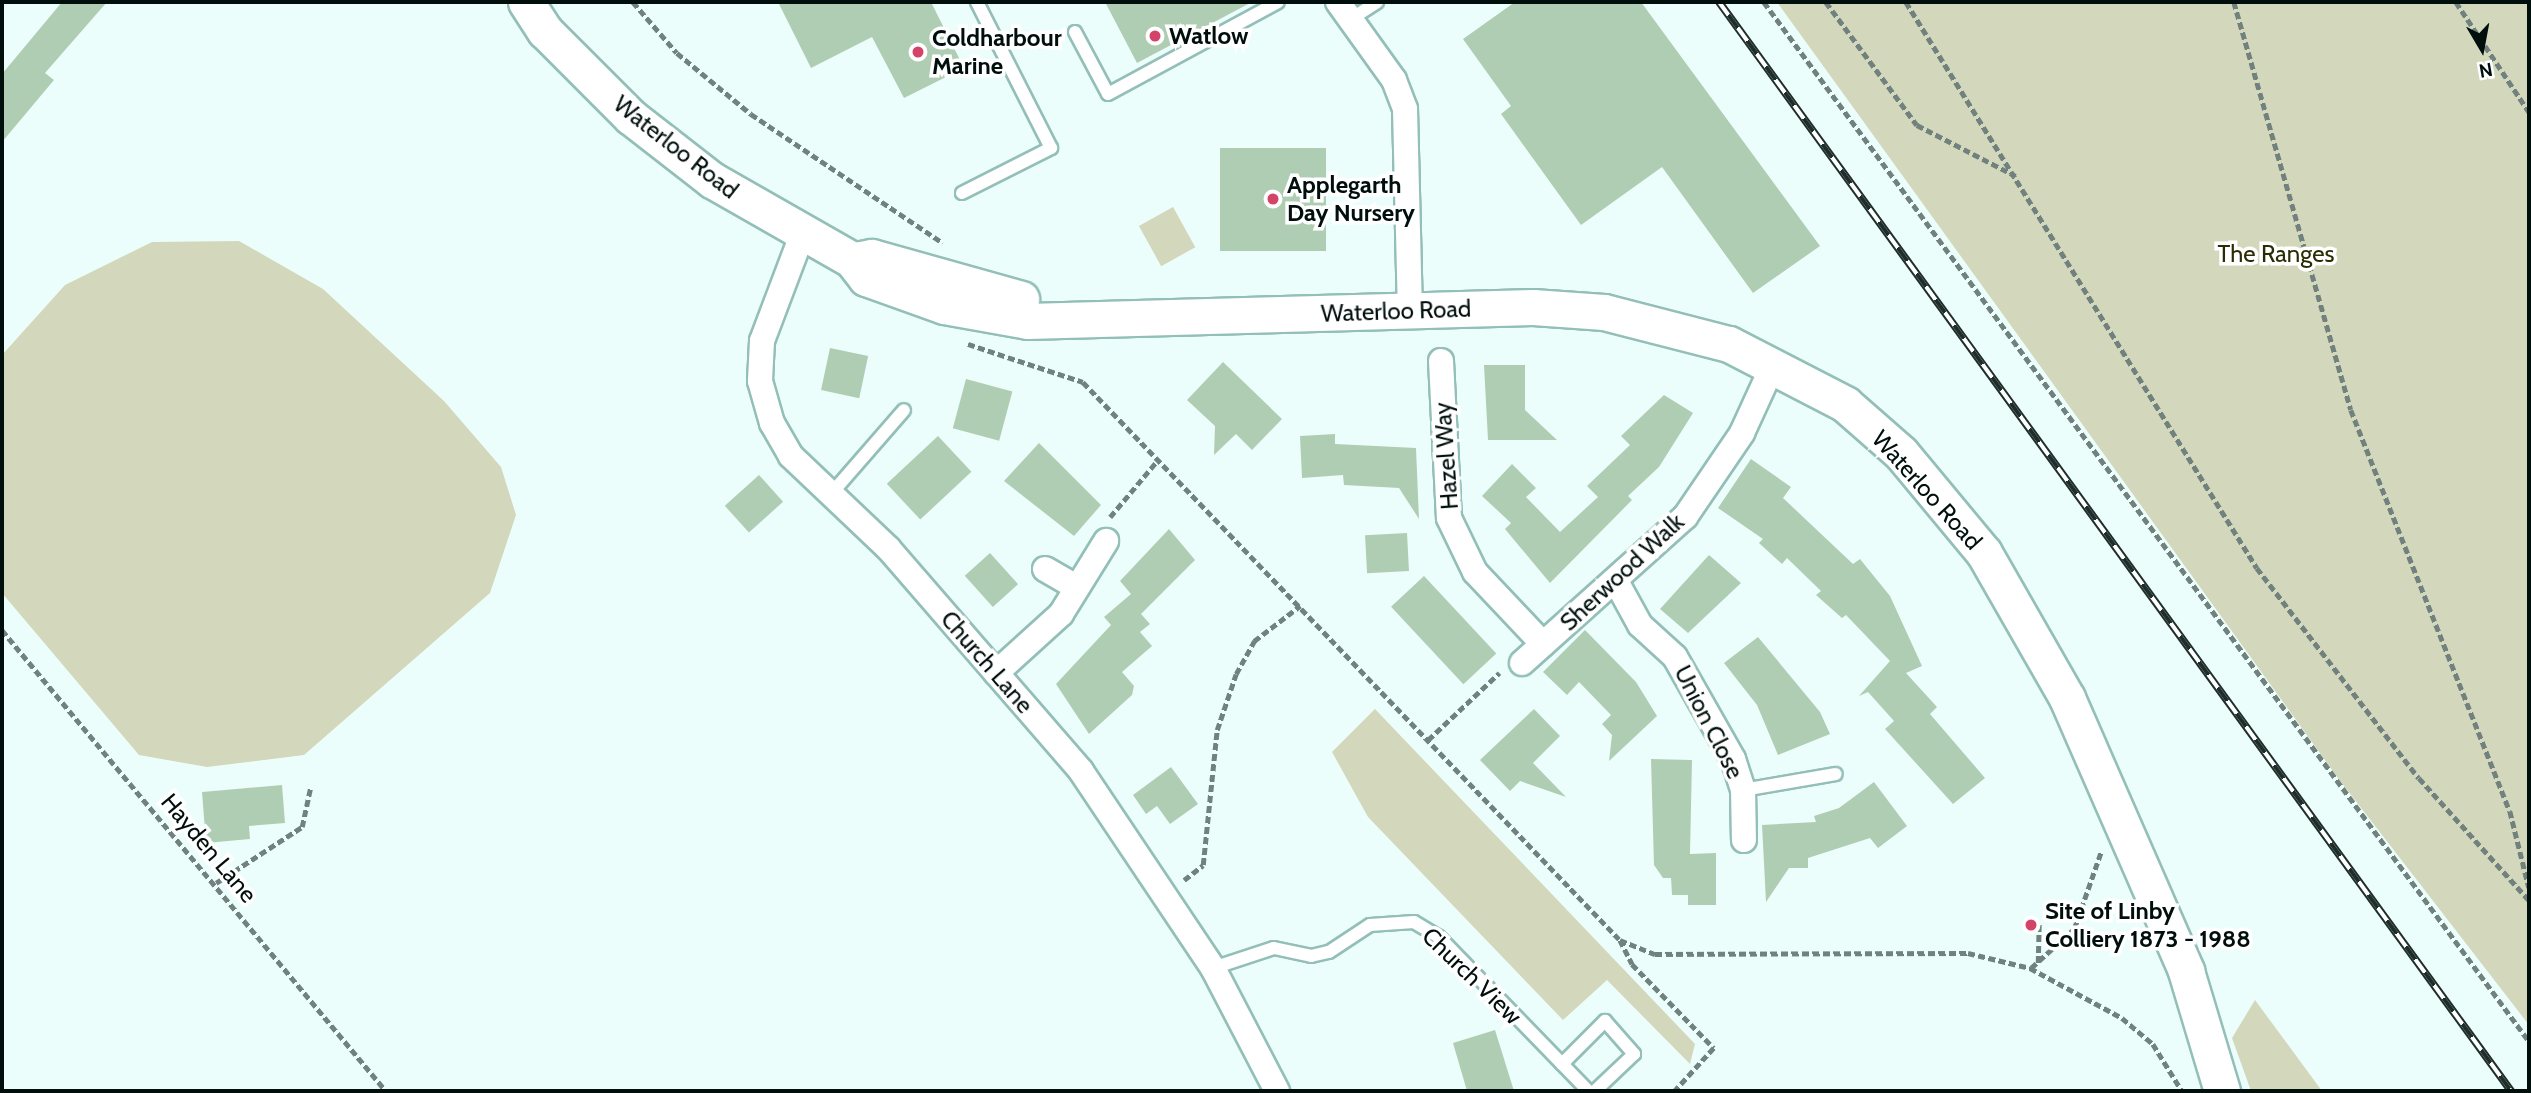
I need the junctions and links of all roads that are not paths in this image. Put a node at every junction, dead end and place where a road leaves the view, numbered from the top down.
1 (526, 2) edge
2 (977, 2) edge
3 (1278, 2) edge
4 (1377, 2) edge
5 (1345, 11) edge
6 (1075, 32) dead end
7 (962, 193) dead end
8 (802, 235) junction
9 (1410, 311) junction
10 (1441, 361) dead end
11 (1774, 363) junction
12 (904, 410) dead end
13 (831, 494) junction
14 (1106, 541) road end
15 (1045, 569) dead end
16 (1617, 583) junction
17 (1073, 586) junction
18 (1542, 644) junction
19 (1522, 663) road end
20 (996, 673) junction
21 (1836, 775) dead end
22 (1743, 790) junction
23 (1744, 840) dead end
24 (1213, 968) junction
25 (1562, 1064) junction
26 (1277, 1091) edge
27 (1588, 1091) edge
28 (1595, 1091) edge
29 (2222, 1091) edge

1 - 8 street, Waterloo Road
2 - 7 lane
3 - 6 lane
4 - 5 lane
5 - 9 street
8 - 9 street, Waterloo Road
8 - 13 street, Church Lane
9 - 11 street, Waterloo Road
10 - 18 street, Hazel Way
11 - 16 street, Sherwood Walk
11 - 29 street, Waterloo Road
12 - 13 lane
13 - 20 street, Church Lane
14 - 17 street
15 - 17 street
16 - 18 street, Sherwood Walk
16 - 22 street, Union Close
17 - 20 street
18 - 19 street, Sherwood Walk
20 - 24 street, Church Lane
21 - 22 lane
22 - 23 street, Union Close
24 - 25 lane, Church View
24 - 26 street, Church Lane
25 - 27 lane, Church View
25 - 28 lane

